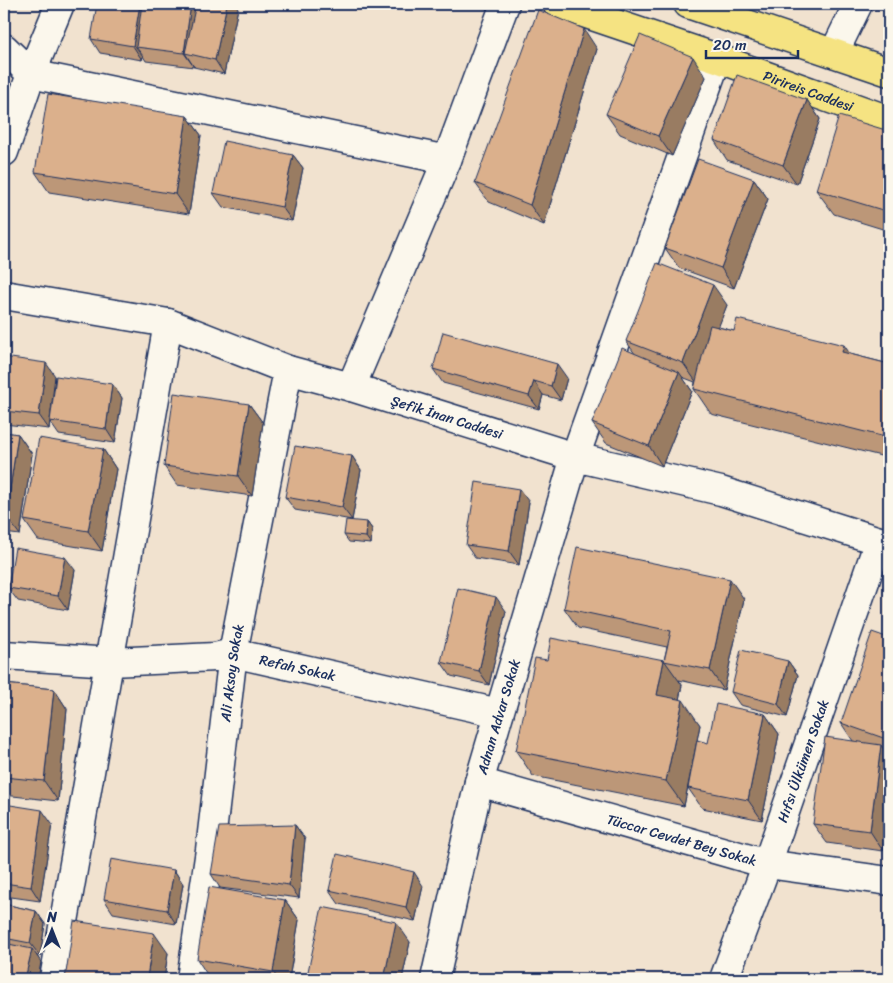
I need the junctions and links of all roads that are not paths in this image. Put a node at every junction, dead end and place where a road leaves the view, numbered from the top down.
1 (60, 4) edge
2 (505, 4) edge
3 (557, 4) edge
4 (688, 4) edge
5 (858, 4) edge
6 (4, 48) edge
7 (834, 53) junction
8 (717, 58) junction
9 (889, 72) edge
10 (31, 74) junction
11 (889, 120) edge
12 (4, 152) edge
13 (448, 160) junction
14 (4, 295) edge
15 (168, 323) junction
16 (288, 370) junction
17 (351, 387) junction
18 (575, 457) junction
19 (884, 543) edge
20 (233, 653) junction
21 (4, 655) edge
22 (111, 662) junction
23 (498, 713) junction
24 (479, 782) junction
25 (767, 864) junction
26 (889, 881) edge
27 (54, 979) edge
28 (191, 979) edge
29 (435, 979) edge
30 (724, 979) edge

1 - 10 street
2 - 13 street
3 - 8 highway, Pirireis Caddesi
4 - 7 highway
5 - 7 street
6 - 10 street
7 - 9 highway
8 - 11 highway, Pirireis Caddesi
8 - 18 street, Adnan Advar Sokak
10 - 12 street
10 - 13 street
13 - 17 street
14 - 15 street, Şefik İnan Caddesi
15 - 16 street, Şefik İnan Caddesi
15 - 22 street
16 - 17 street, Şefik İnan Caddesi
16 - 20 street, Ali Aksoy Sokak
17 - 18 street, Şefik İnan Caddesi
18 - 19 street, Şefik İnan Caddesi
18 - 23 street, Adnan Advar Sokak
19 - 25 street, Hıfsı Ülkümen Sokak
20 - 22 street, Refah Sokak
20 - 23 street, Refah Sokak
20 - 28 street, Ali Aksoy Sokak
21 - 22 street, Refah Sokak
22 - 27 street
23 - 24 street, Adnan Advar Sokak
24 - 25 street, Tüccar Cevdet Bey Sokak
24 - 29 street, Adnan Advar Sokak
25 - 26 street, Tüccar Cevdet Bey Sokak
25 - 30 street, Hıfsı Ülkümen Sokak

